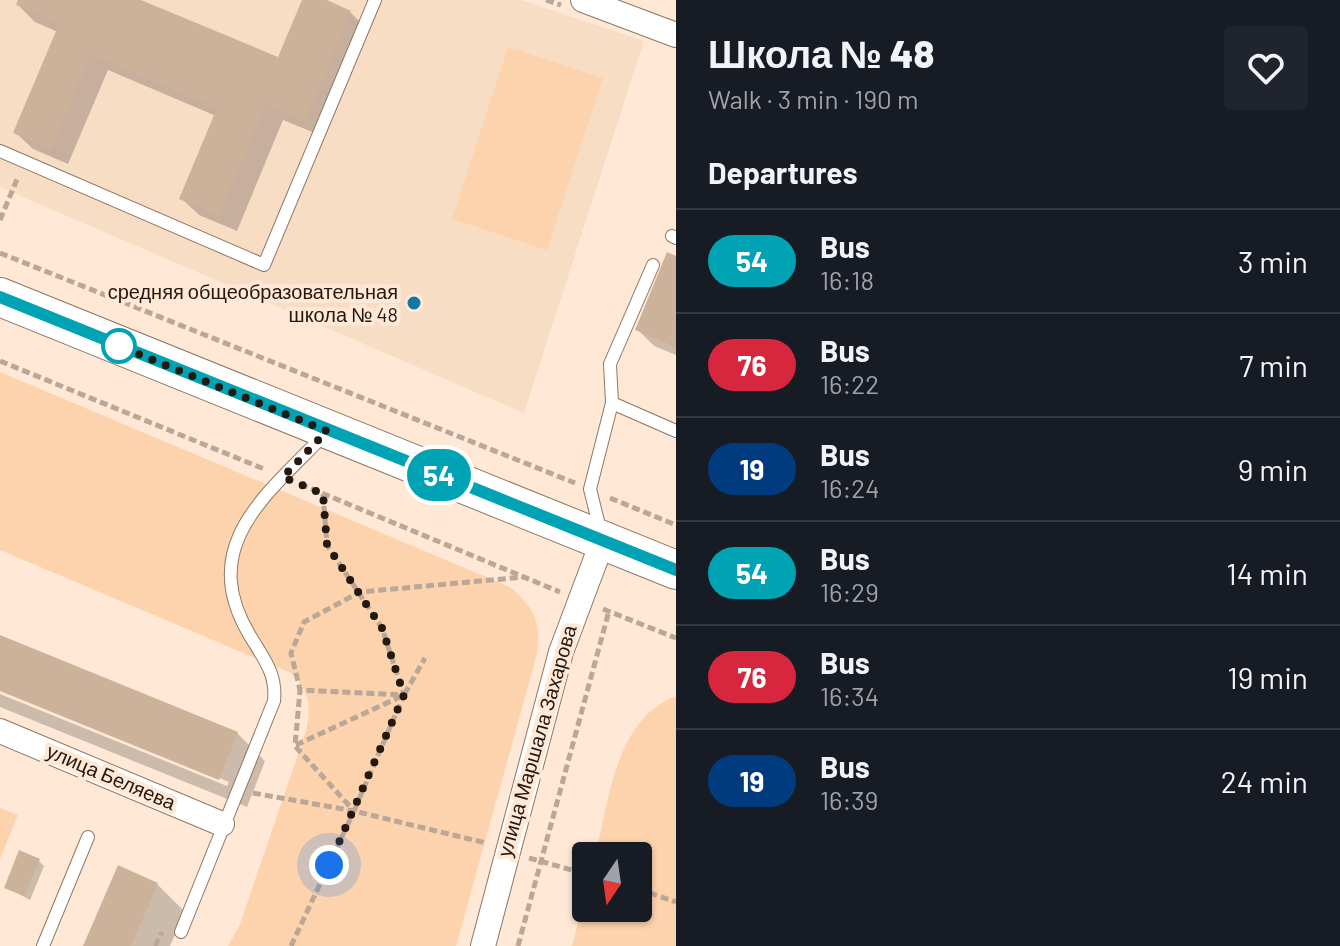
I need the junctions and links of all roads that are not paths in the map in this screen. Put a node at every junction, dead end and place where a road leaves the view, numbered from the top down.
1 (375, 0) edge
2 (583, 0) edge
3 (676, 35) edge
4 (0, 151) edge
5 (653, 265) dead end
6 (0, 297) edge
7 (612, 403) junction
8 (327, 431) junction
9 (676, 431) edge
10 (603, 540) junction
11 (676, 570) edge
12 (0, 731) edge
13 (222, 824) junction
14 (88, 837) dead end
15 (181, 932) dead end
16 (43, 946) edge
17 (483, 946) edge

1 - 4 lane
2 - 3 street
5 - 7 lane
6 - 8 main road
7 - 9 lane
7 - 10 lane
8 - 10 main road
8 - 13 lane
10 - 11 main road
10 - 17 street, улица Маршала Захарова
12 - 13 street, улица Беляева
13 - 15 lane
14 - 16 lane

